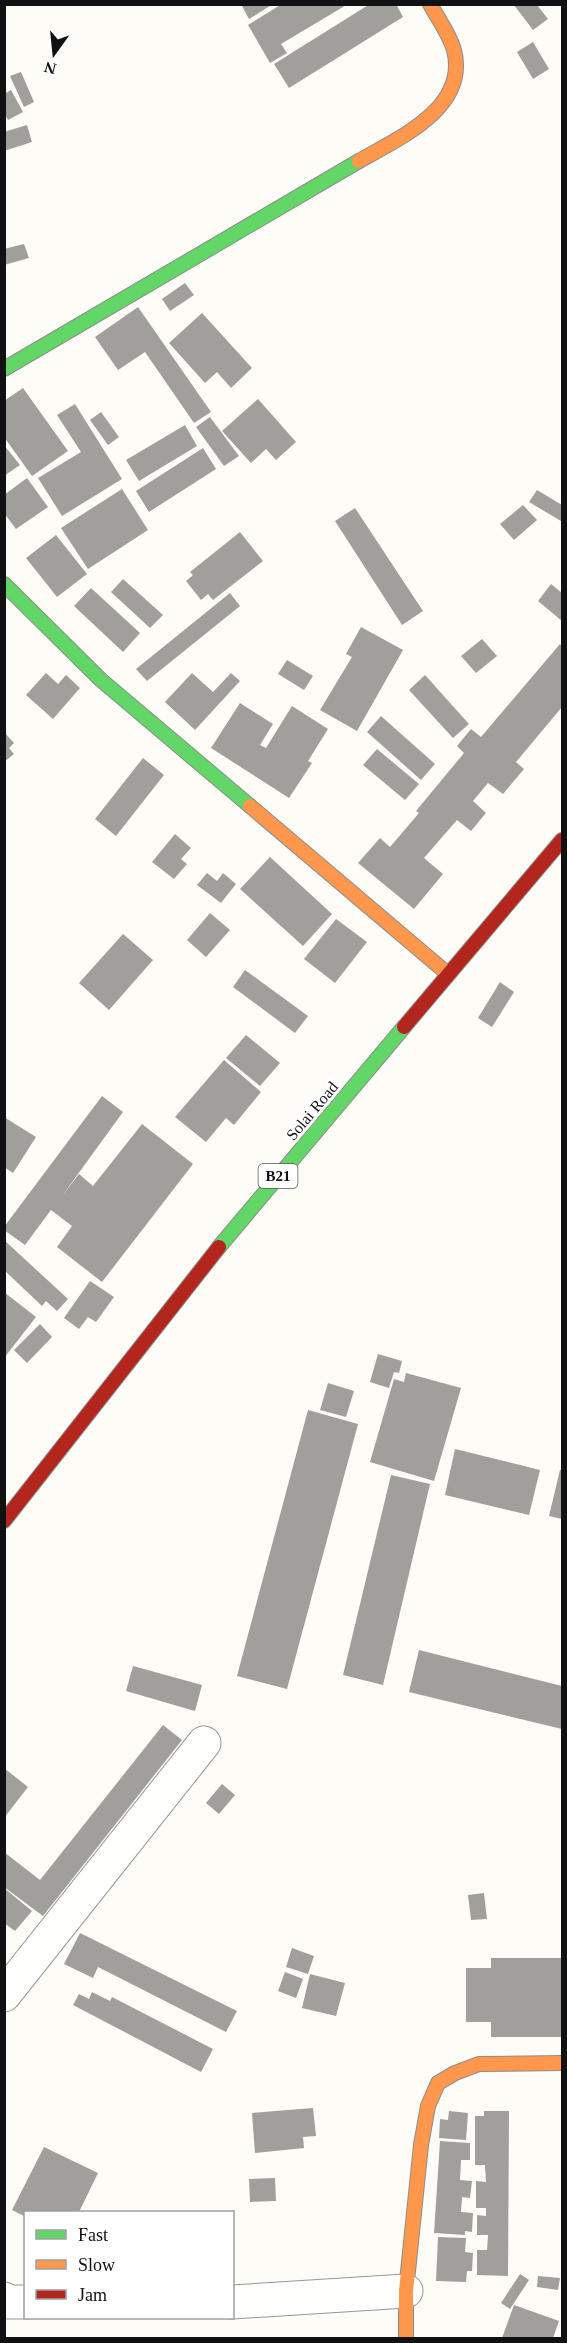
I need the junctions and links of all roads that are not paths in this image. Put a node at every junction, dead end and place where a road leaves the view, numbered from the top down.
1 (430, 4) edge
2 (4, 369) edge
3 (4, 584) edge
4 (562, 840) edge
5 (448, 974) junction
6 (4, 1521) edge
7 (204, 1743) dead end
8 (4, 1995) edge
9 (562, 2063) edge
10 (406, 2291) junction
11 (4, 2299) edge
12 (24, 2302) edge
13 (234, 2302) edge
14 (406, 2338) edge

1 - 2 main road
3 - 5 main road
4 - 5 main road, Solai Road / B21
5 - 6 main road, Solai Road / B21
7 - 8 street
9 - 10 main road
10 - 13 street
10 - 14 main road
11 - 12 street

